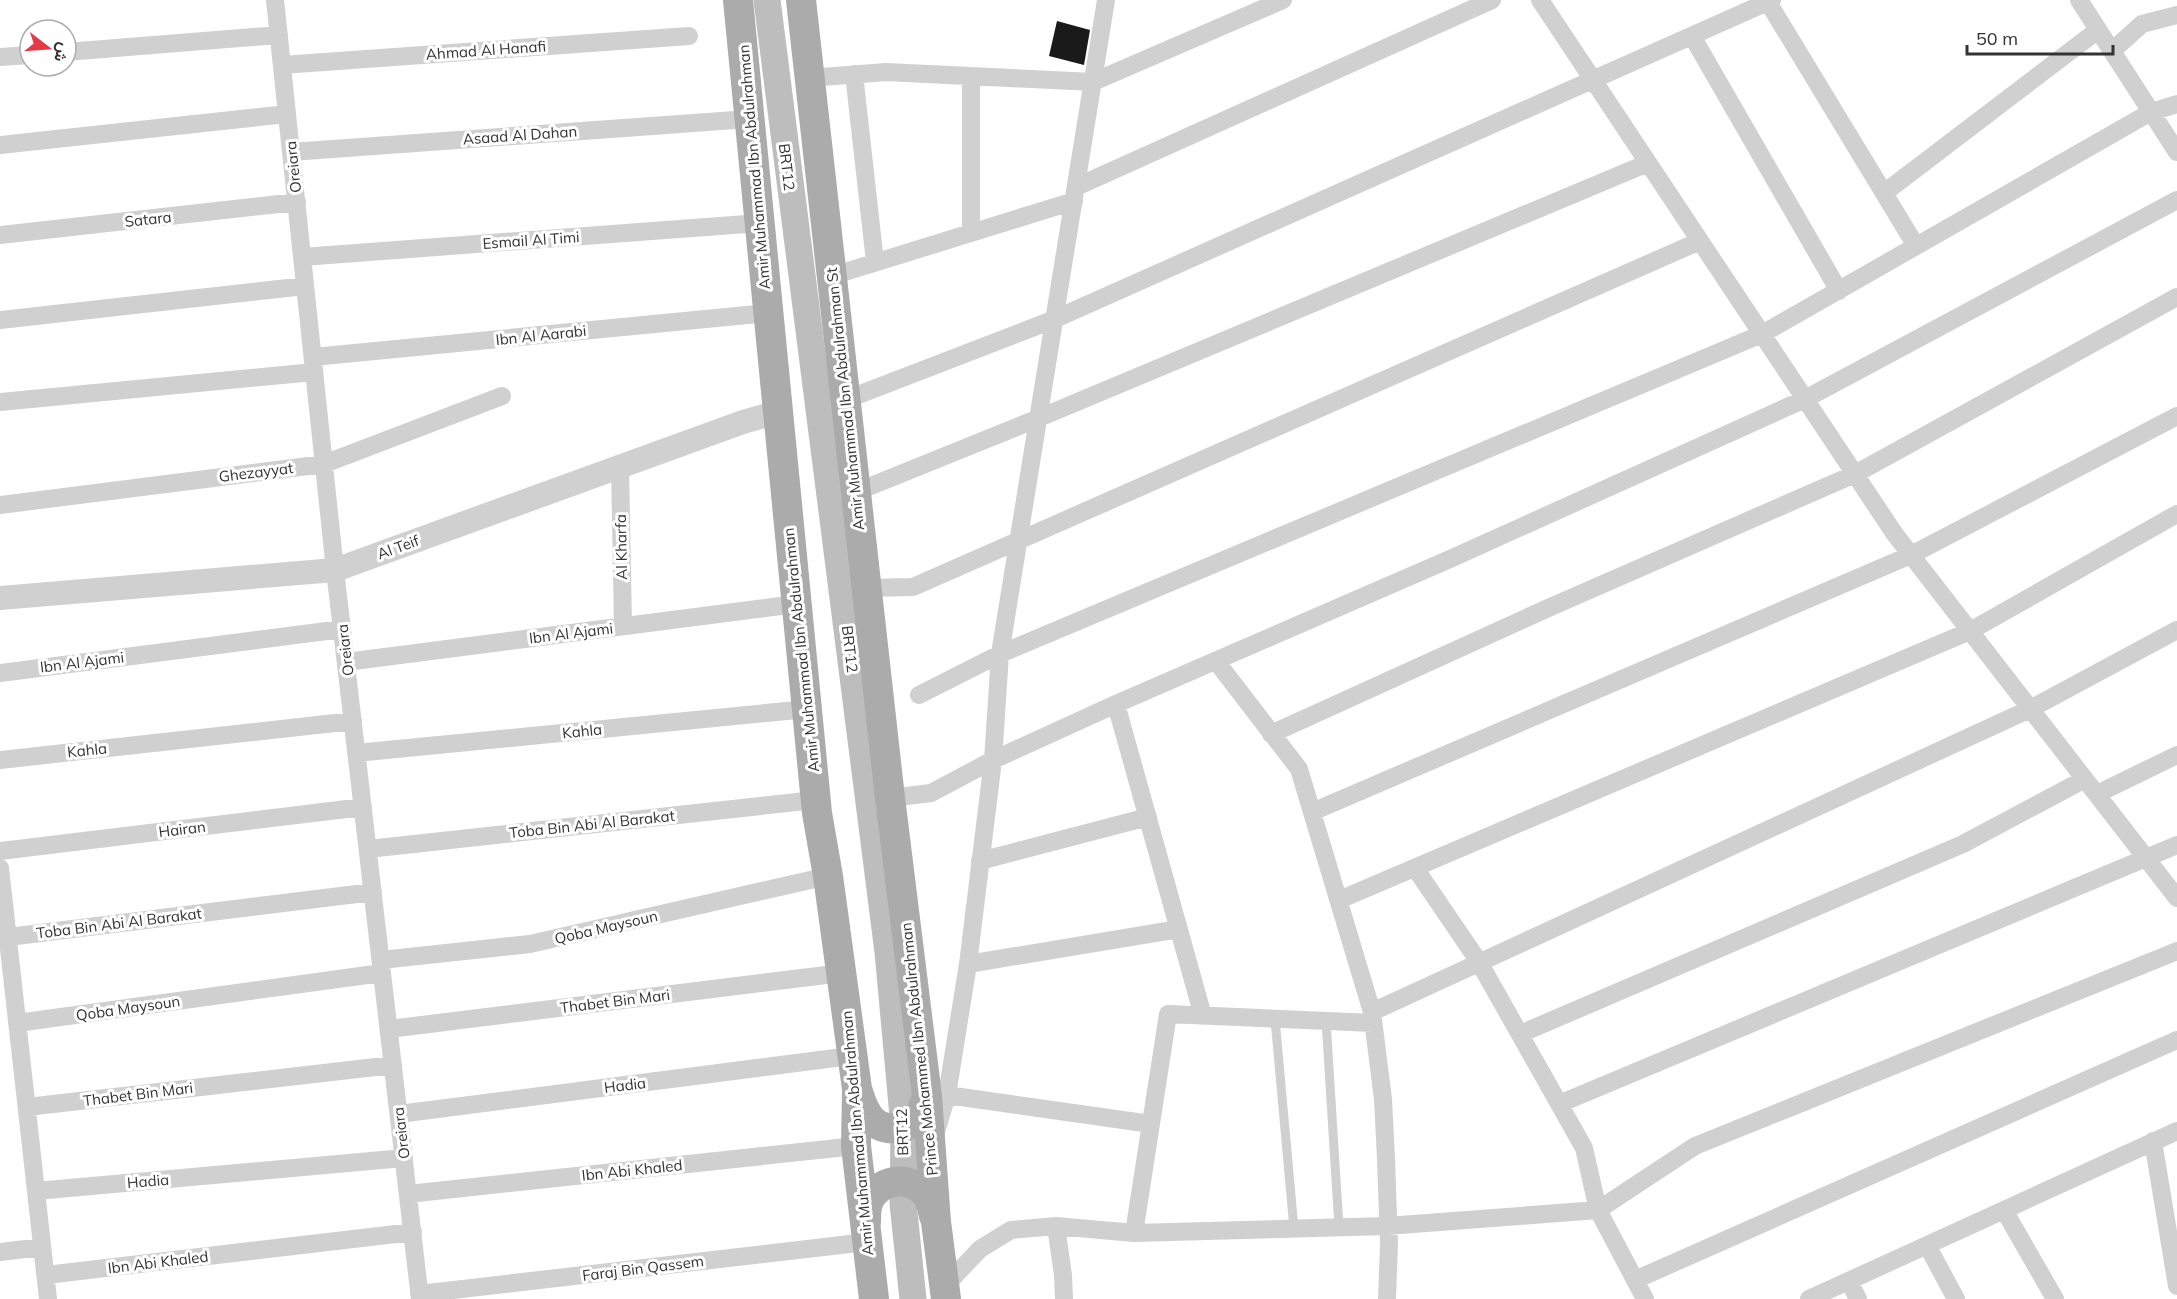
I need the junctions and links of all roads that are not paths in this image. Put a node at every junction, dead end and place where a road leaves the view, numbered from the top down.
1 (275, 0) edge
2 (738, 0) edge
3 (767, 0) edge
4 (801, 0) edge
5 (1106, 0) edge
6 (1283, 0) edge
7 (1492, 0) edge
8 (1540, 0) edge
9 (2079, 0) edge
10 (1770, 1) edge
11 (2177, 15) edge
12 (2098, 30) junction
13 (279, 35) junction
14 (689, 36) dead end
15 (1692, 36) junction
16 (78, 51) edge
17 (2112, 51) junction
18 (18, 56) edge
19 (0, 57) edge
20 (282, 65) junction
21 (854, 75) junction
22 (971, 76) junction
23 (809, 78) junction
24 (1594, 81) junction
25 (1093, 82) junction
26 (2177, 104) edge
27 (2151, 112) junction
28 (287, 114) junction
29 (749, 119) junction
30 (0, 145) edge
31 (291, 152) junction
32 (2177, 152) edge
33 (1648, 163) junction
34 (1884, 193) junction
35 (1075, 194) junction
36 (2177, 200) edge
37 (297, 202) junction
38 (760, 223) junction
39 (972, 232) junction
40 (0, 235) edge
41 (1700, 241) junction
42 (1916, 246) junction
43 (302, 257) junction
44 (875, 262) junction
45 (832, 276) junction
46 (305, 286) junction
47 (1839, 291) junction
48 (2177, 297) edge
49 (768, 312) junction
50 (1055, 319) junction
51 (0, 320) edge
52 (1762, 334) junction
53 (314, 364) junction
54 (502, 396) dead end
55 (1805, 399) junction
56 (845, 400) junction
57 (0, 402) edge
58 (778, 412) junction
59 (2177, 416) edge
60 (1039, 418) junction
61 (324, 464) junction
62 (620, 467) junction
63 (1855, 474) junction
64 (856, 492) junction
65 (0, 505) edge
66 (2177, 514) edge
67 (1019, 540) junction
68 (1911, 555) junction
69 (335, 570) junction
70 (866, 588) junction
71 (0, 598) edge
72 (796, 604) junction
73 (622, 626) junction
74 (342, 629) junction
75 (2177, 630) edge
76 (1970, 631) junction
77 (1000, 654) junction
78 (1216, 661) junction
79 (346, 662) junction
80 (0, 673) edge
81 (919, 695) dead end
82 (1116, 704) junction
83 (807, 709) junction
84 (2030, 709) junction
85 (353, 721) junction
86 (1271, 734) junction
87 (356, 753) junction
88 (2177, 755) edge
89 (0, 760) edge
90 (993, 760) junction
91 (2085, 779) junction
92 (2097, 794) junction
93 (890, 798) junction
94 (815, 800) junction
95 (363, 807) junction
96 (1312, 812) junction
97 (1148, 817) junction
98 (2177, 845) edge
99 (368, 849) junction
100 (0, 851) edge
101 (2147, 859) junction
102 (980, 861) junction
103 (0, 868) edge
104 (1415, 868) junction
105 (828, 876) junction
106 (373, 892) junction
107 (2177, 898) edge
108 (1338, 900) junction
109 (1179, 929) junction
110 (8, 937) junction
111 (2177, 951) edge
112 (1479, 962) junction
113 (968, 964) junction
114 (381, 966) junction
115 (842, 974) junction
116 (1203, 1016) junction
117 (1372, 1018) junction
118 (1275, 1019) junction
119 (1326, 1021) junction
120 (17, 1023) junction
121 (389, 1029) junction
122 (1520, 1034) junction
123 (2177, 1040) edge
124 (851, 1056) junction
125 (393, 1065) junction
126 (857, 1089) junction
127 (937, 1095) junction
128 (1559, 1104) junction
129 (27, 1107) junction
130 (399, 1114) junction
131 (1151, 1124) junction
132 (904, 1127) junction
133 (2177, 1131) edge
134 (2153, 1141) junction
135 (856, 1146) junction
136 (404, 1158) junction
137 (903, 1182) junction
138 (36, 1191) junction
139 (408, 1194) junction
140 (1598, 1210) junction
141 (2004, 1210) junction
142 (936, 1222) junction
143 (1056, 1226) junction
144 (1387, 1226) junction
145 (1339, 1227) junction
146 (1294, 1229) junction
147 (412, 1232) junction
148 (1134, 1233) junction
149 (866, 1236) junction
150 (1927, 1245) junction
151 (42, 1247) junction
152 (0, 1252) edge
153 (46, 1275) junction
154 (1635, 1280) junction
155 (1849, 1281) junction
156 (2177, 1286) edge
157 (945, 1293) edge
158 (420, 1296) edge
159 (48, 1299) edge
160 (874, 1299) edge
161 (913, 1299) edge
162 (1064, 1299) edge
163 (1387, 1299) edge
164 (1645, 1299) edge
165 (1809, 1299) edge
166 (1858, 1299) edge
167 (1956, 1299) edge
168 (2055, 1299) edge

1 - 13 street, Oreiara
2 - 29 main road, Amir Muhammad Ibn Abdulrahman
3 - 132 main road, BRT12
4 - 23 main road, Amir Muhammad Ibn Abdulrahman St
5 - 25 street
6 - 25 street
7 - 35 street
8 - 24 street
9 - 12 street
10 - 15 street
10 - 34 street
11 - 17 street
12 - 17 street
12 - 34 street
13 - 16 street
13 - 20 street, Oreiara
14 - 20 street, Ahmad Al Hanafi
15 - 24 street
15 - 47 street
17 - 27 street
18 - 19 street
20 - 28 street, Oreiara
21 - 22 street
21 - 23 street
21 - 44 street
22 - 25 street
22 - 39 street
23 - 45 main road, Amir Muhammad Ibn Abdulrahman St
24 - 33 street
24 - 50 street
25 - 35 street
26 - 27 street
27 - 32 street
27 - 42 street
28 - 30 street
28 - 31 street, Oreiara
29 - 31 street, Asaad Al Dahan
29 - 38 main road, Amir Muhammad Ibn Abdulrahman
31 - 37 street, Oreiara
33 - 41 street
33 - 60 street
34 - 42 street
35 - 39 street
35 - 50 street
36 - 55 street
37 - 40 street, Satara
37 - 43 street, Oreiara
38 - 43 street, Esmail Al Timi
38 - 49 main road, Amir Muhammad Ibn Abdulrahman
39 - 44 street
41 - 52 street
41 - 67 street
42 - 47 street
43 - 46 street, Oreiara
44 - 45 street
45 - 56 main road, Amir Muhammad Ibn Abdulrahman St
46 - 51 street
46 - 53 street, Oreiara
47 - 52 street
48 - 63 street
49 - 53 street, Ibn Al Aarabi
49 - 58 main road, Amir Muhammad Ibn Abdulrahman
50 - 56 street
50 - 60 street
52 - 55 street
52 - 77 street
53 - 57 street, Ibn Al Aarabi
53 - 61 street, Oreiara
54 - 61 street, Ghezayyat
55 - 63 street
55 - 78 street
56 - 64 main road, Amir Muhammad Ibn Abdulrahman St
58 - 62 street, Al Teif
58 - 72 main road, Amir Muhammad Ibn Abdulrahman
59 - 68 street
60 - 64 street
60 - 67 street
61 - 65 street, Ghezayyat
61 - 69 street, Oreiara
62 - 69 street, Al Teif
62 - 73 street, Al Kharfa
63 - 68 street
63 - 86 street
64 - 70 main road, Amir Muhammad Ibn Abdulrahman St
66 - 76 street
67 - 70 street
67 - 77 street
68 - 76 street
68 - 96 street
69 - 71 street, Al Teif
69 - 74 street, Oreiara
70 - 93 main road, Amir Muhammad Ibn Abdulrahman St
72 - 73 street, Ibn Al Ajami
72 - 83 main road, Amir Muhammad Ibn Abdulrahman
73 - 79 street, Ibn Al Ajami
74 - 79 street, Oreiara
74 - 80 street, Ibn Al Ajami
75 - 84 street
76 - 84 street
76 - 104 street
77 - 81 street
77 - 90 street
78 - 82 street
78 - 86 street
79 - 85 street, Oreiara
82 - 90 street
82 - 97 street
83 - 87 street, Kahla
83 - 94 main road, Amir Muhammad Ibn Abdulrahman
84 - 91 street
84 - 112 street
85 - 87 street, Oreiara
85 - 89 street, Kahla
86 - 96 street
87 - 95 street, Oreiara
88 - 92 street
90 - 93 street
90 - 102 street
91 - 92 street
91 - 122 street
92 - 101 street
93 - 127 main road, Prince Mohammed Ibn Abdulrahman
94 - 99 street, Toba Bin Abi Al Barakat
94 - 105 main road, Amir Muhammad Ibn Abdulrahman
95 - 99 street, Oreiara
95 - 100 street, Hairan
96 - 108 street
97 - 102 street
97 - 109 street
98 - 101 street
99 - 106 street, Oreiara
101 - 107 street
101 - 128 street
102 - 113 street
103 - 110 street
104 - 108 street
104 - 112 street
105 - 114 street, Qoba Maysoun
105 - 115 main road, Amir Muhammad Ibn Abdulrahman
106 - 110 street, Toba Bin Abi Al Barakat
106 - 114 street, Oreiara
108 - 117 street
109 - 113 street
109 - 116 street
110 - 120 street
111 - 140 street
112 - 117 street
112 - 122 street
113 - 127 street
114 - 120 street, Qoba Maysoun
114 - 121 street, Oreiara
115 - 121 street, Thabet Bin Mari
115 - 124 main road, Amir Muhammad Ibn Abdulrahman
116 - 118 street
116 - 131 street
117 - 119 street
117 - 144 street
118 - 119 street
118 - 146 lane
119 - 145 lane
120 - 129 street
121 - 125 street, Oreiara
122 - 128 street
123 - 154 street
124 - 126 main road, Amir Muhammad Ibn Abdulrahman
124 - 130 street, Hadia
125 - 129 street, Thabet Bin Mari
125 - 130 street, Oreiara
126 - 132 main road
126 - 135 main road, Amir Muhammad Ibn Abdulrahman
127 - 131 street
127 - 132 main road
127 - 142 main road, Prince Mohammed Ibn Abdulrahman
128 - 140 street
129 - 138 street
130 - 136 street, Oreiara
131 - 148 street
132 - 137 main road, BRT12
133 - 134 street
134 - 141 street
134 - 156 street
135 - 139 street, Ibn Abi Khaled
135 - 149 main road, Amir Muhammad Ibn Abdulrahman
136 - 138 street, Hadia
136 - 139 street, Oreiara
137 - 142 main road
137 - 149 main road
137 - 161 main road, BRT12
138 - 151 street
139 - 147 street, Oreiara
140 - 144 street
140 - 154 street
141 - 150 street
141 - 168 street
142 - 157 main road, Prince Mohammed Ibn Abdulrahman
143 - 148 street
143 - 157 street
143 - 162 street
144 - 145 street
144 - 163 street
145 - 146 street
146 - 148 street
147 - 153 street, Ibn Abi Khaled
147 - 158 street, Oreiara
149 - 158 street, Faraj Bin Qassem
149 - 160 main road, Amir Muhammad Ibn Abdulrahman
150 - 155 street
150 - 167 street
151 - 152 street
151 - 153 street
153 - 159 street
154 - 164 street
155 - 165 street
155 - 166 street

